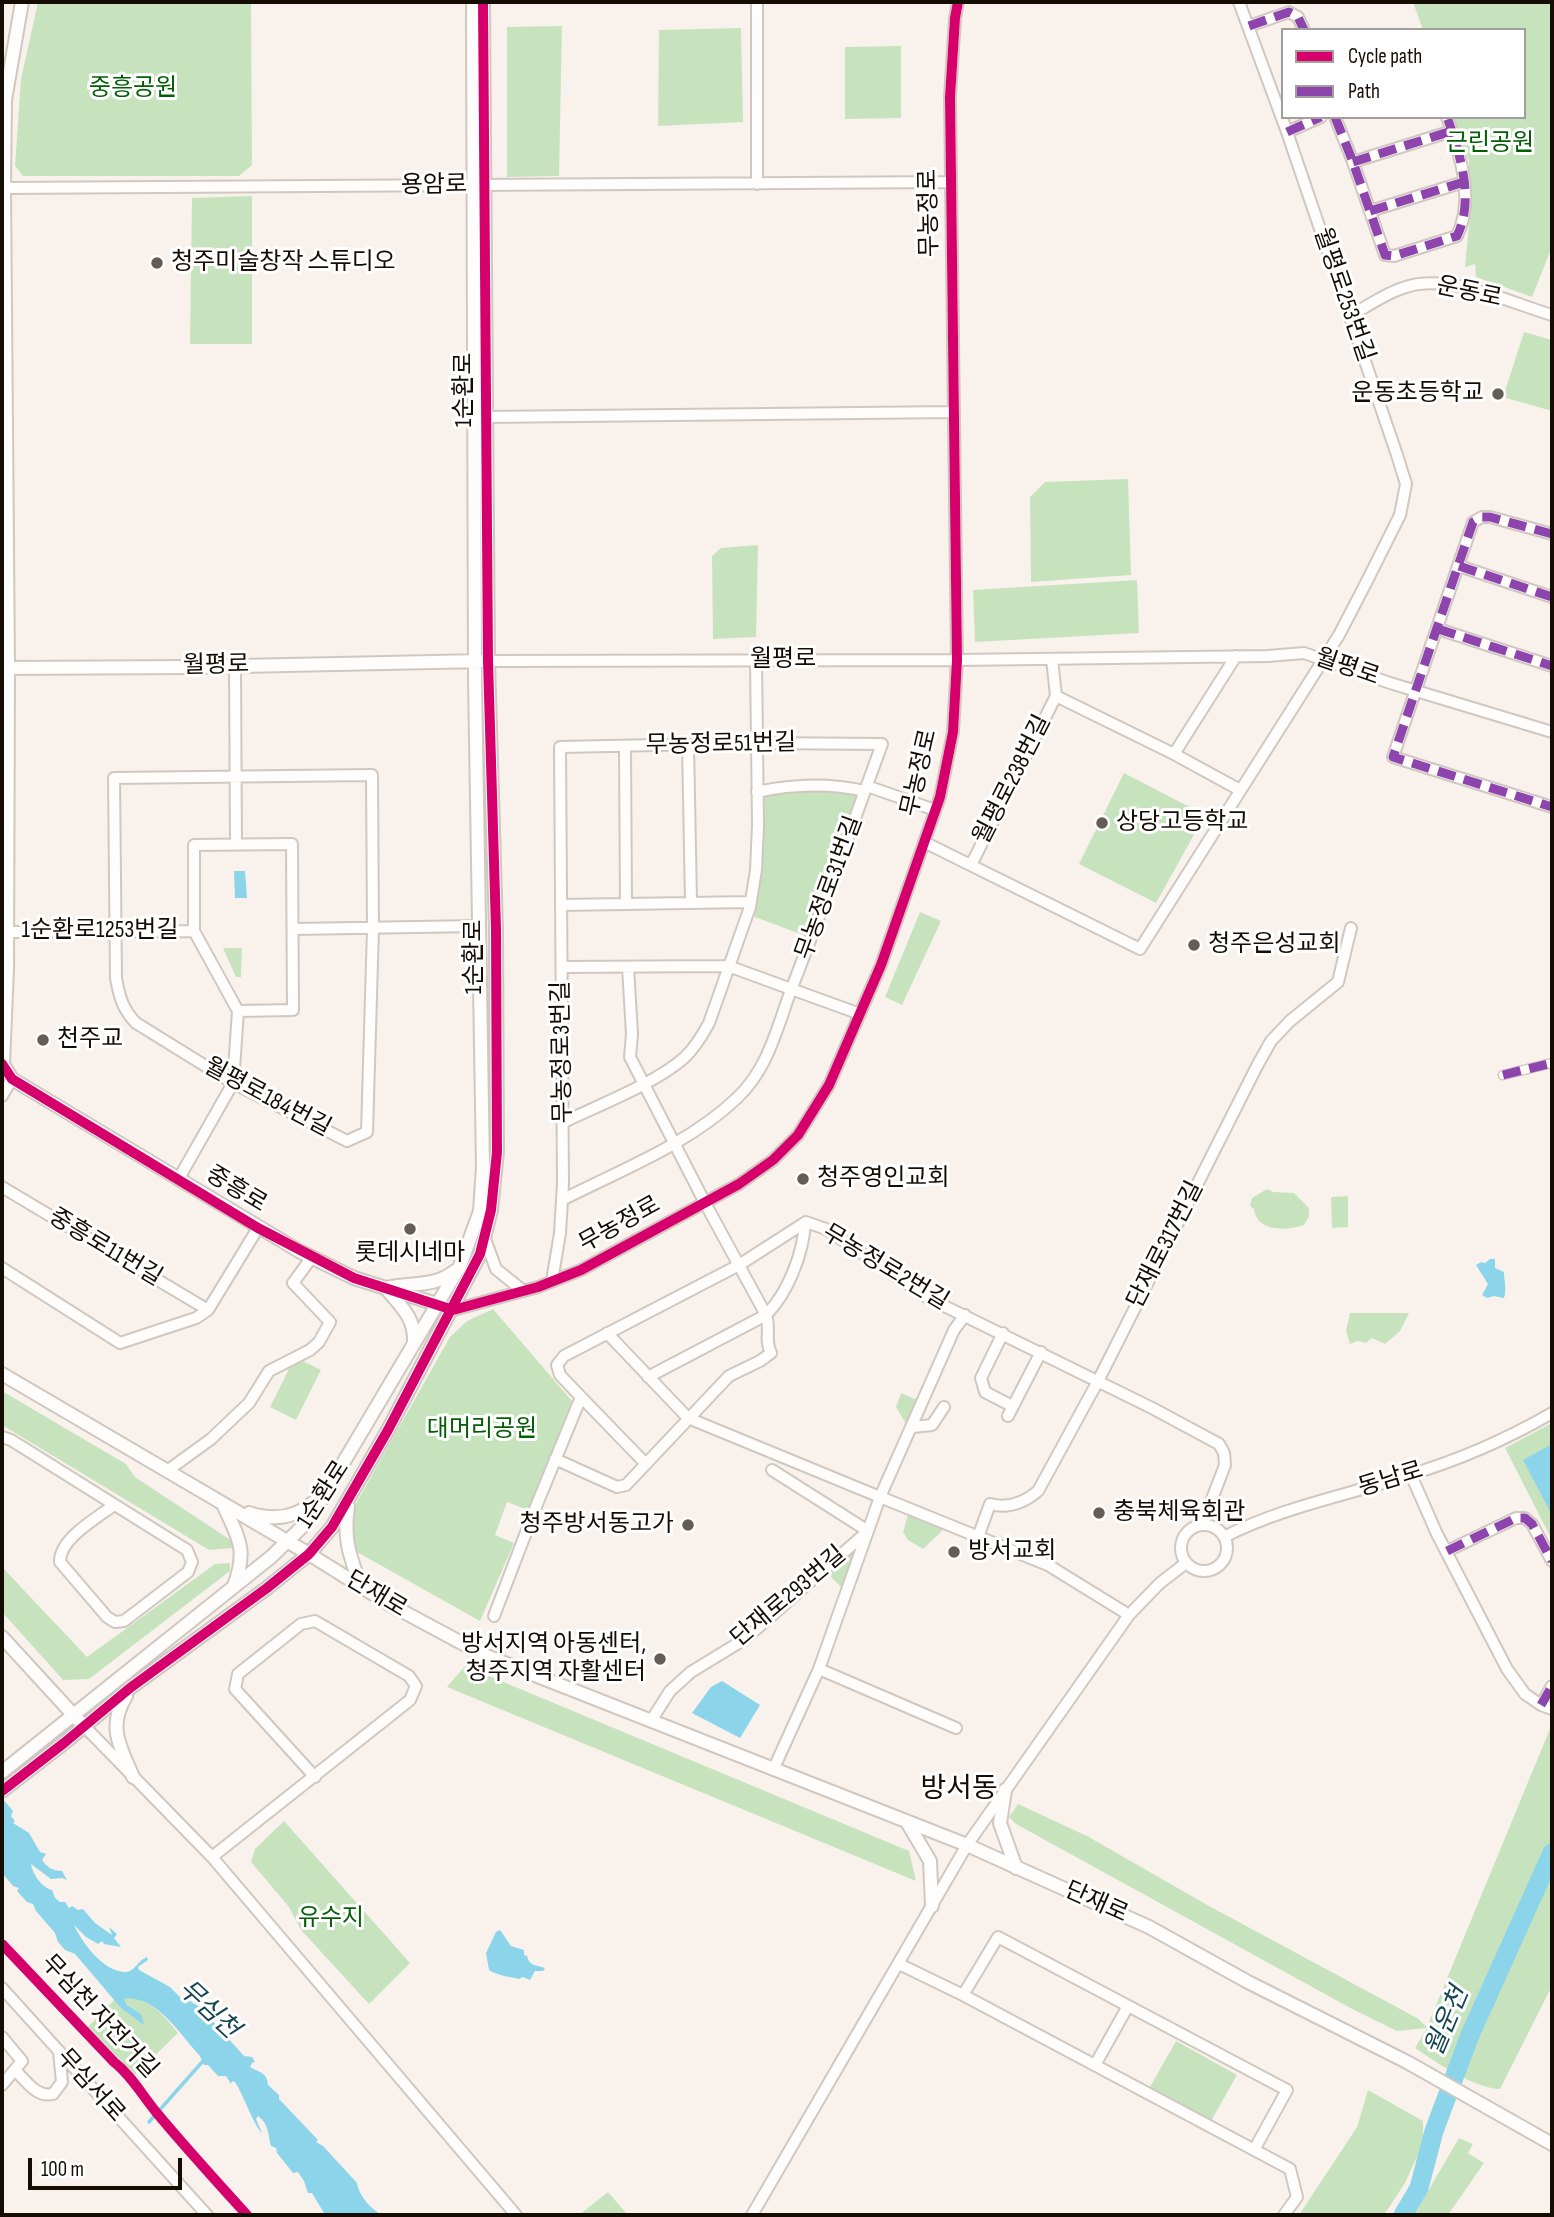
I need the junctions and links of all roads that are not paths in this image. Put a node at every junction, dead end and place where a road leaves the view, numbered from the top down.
1 (22, 2) edge
2 (473, 2) edge
3 (483, 2) edge
4 (757, 2) edge
5 (958, 2) edge
6 (1239, 2) edge
7 (1249, 26) junction
8 (1303, 28) edge
9 (1281, 115) edge
10 (1282, 119) edge
11 (1316, 119) edge
12 (1336, 119) edge
13 (1448, 119) edge
14 (1452, 131) junction
15 (1287, 132) junction
16 (1353, 162) junction
17 (951, 181) junction
18 (1464, 182) junction
19 (757, 184) junction
20 (479, 185) junction
21 (3, 188) edge
22 (1370, 211) junction
23 (1552, 315) edge
24 (1350, 316) junction
25 (953, 412) junction
26 (486, 417) junction
27 (1552, 534) edge
28 (1459, 566) junction
29 (1552, 597) edge
30 (1438, 629) junction
31 (1236, 656) junction
32 (1052, 659) junction
33 (1323, 659) junction
34 (755, 660) junction
35 (957, 660) junction
36 (474, 661) junction
37 (488, 661) junction
38 (235, 666) junction
39 (1552, 666) edge
40 (5, 668) edge
41 (1417, 691) junction
42 (1056, 696) junction
43 (1552, 732) edge
44 (757, 743) junction
45 (688, 744) junction
46 (882, 744) joint
47 (625, 746) junction
48 (560, 747) joint
49 (1174, 754) junction
50 (235, 777) junction
51 (866, 789) junction
52 (1240, 790) junction
53 (757, 792) junction
54 (1552, 807) edge
55 (936, 810) junction
56 (924, 842) junction
57 (236, 844) junction
58 (971, 865) junction
59 (691, 902) junction
60 (751, 902) junction
61 (626, 904) junction
62 (561, 905) junction
63 (478, 926) junction
64 (1352, 928) dead end
65 (293, 929) junction
66 (373, 929) junction
67 (114, 930) junction
68 (194, 931) junction
69 (7, 932) junction
70 (728, 966) junction
71 (562, 967) junction
72 (628, 967) junction
73 (791, 990) junction
74 (238, 1012) junction
75 (860, 1014) junction
76 (1552, 1063) edge
77 (2, 1064) edge
78 (1503, 1075) dead end
79 (12, 1079) junction
80 (233, 1083) junction
81 (642, 1083) junction
82 (2, 1096) edge
83 (564, 1122) junction
84 (674, 1143) junction
85 (178, 1180) junction
86 (2, 1187) edge
87 (562, 1200) junction
88 (705, 1203) junction
89 (805, 1223) junction
90 (258, 1228) junction
91 (485, 1239) junction
92 (312, 1257) junction
93 (739, 1265) junction
94 (460, 1266) junction
95 (2, 1268) edge
96 (552, 1281) junction
97 (386, 1288) junction
98 (522, 1290) junction
99 (438, 1305) junction
100 (208, 1310) junction
101 (453, 1310) junction
102 (766, 1315) junction
103 (965, 1315) junction
104 (607, 1333) junction
105 (1003, 1333) junction
106 (414, 1343) junction
107 (1041, 1352) junction
108 (2, 1374) edge
109 (648, 1377) junction
110 (1098, 1381) junction
111 (581, 1397) junction
112 (944, 1407) dead end
113 (1552, 1413) edge
114 (688, 1418) junction
115 (913, 1427) junction
116 (2, 1437) edge
117 (555, 1459) junction
118 (645, 1463) junction
119 (772, 1470) dead end
120 (167, 1471) junction
121 (1410, 1475) junction
122 (327, 1491) junction
123 (880, 1497) junction
124 (349, 1499) junction
125 (223, 1504) junction
126 (114, 1505) junction
127 (1202, 1525) junction
128 (868, 1531) junction
129 (978, 1537) junction
130 (1224, 1537) junction
131 (287, 1541) junction
132 (1447, 1551) junction
133 (309, 1554) junction
134 (1552, 1561) edge
135 (1186, 1563) junction
136 (234, 1587) junction
137 (361, 1587) junction
138 (1129, 1615) junction
139 (494, 1616) dead end
140 (2, 1637) edge
141 (819, 1669) junction
142 (1552, 1686) edge
143 (130, 1688) junction
144 (1541, 1705) junction
145 (1552, 1709) edge
146 (74, 1716) junction
147 (651, 1721) junction
148 (85, 1726) junction
149 (956, 1728) dead end
150 (773, 1770) junction
151 (2, 1772) edge
152 (133, 1777) junction
153 (314, 1777) junction
154 (1004, 1790) junction
155 (2, 1791) edge
156 (907, 1822) junction
157 (967, 1845) junction
158 (212, 1857) junction
159 (1016, 1868) junction
160 (932, 1906) junction
161 (899, 1964) junction
162 (2, 1988) edge
163 (963, 1995) junction
164 (1128, 2006) junction
165 (2, 2038) edge
166 (59, 2051) junction
167 (1094, 2065) junction
168 (15, 2070) junction
169 (2, 2085) edge
170 (1551, 2144) edge
171 (1254, 2150) junction
172 (207, 2215) edge
173 (516, 2215) edge
174 (752, 2215) edge
175 (1284, 2215) edge

1 - 21 street
2 - 20 street, 1순환로
3 - 20 street, 1순환로
4 - 19 street
5 - 17 street, 무농정로
6 - 7 street, 월평로253번길
7 - 8 street
7 - 9 street, 월평로253번길
10 - 15 street, 월평로253번길
11 - 15 street
12 - 16 street
13 - 14 street
14 - 16 street
14 - 18 street
15 - 24 street, 월평로253번길
16 - 22 street
17 - 19 street, 용암로
17 - 25 street, 무농정로
18 - 22 street
18 - 22 street
19 - 20 street, 용암로
20 - 21 street, 용암로
20 - 26 street, 1순환로
20 - 36 street, 1순환로
21 - 40 street
23 - 24 street, 운동로
24 - 33 street, 월평로253번길
25 - 26 street
25 - 35 street, 무농정로
26 - 37 street, 1순환로
27 - 28 street
28 - 29 street
28 - 30 street
30 - 39 street
30 - 41 street
31 - 32 street, 월평로
31 - 33 street, 월평로
31 - 49 street
32 - 35 street, 월평로
32 - 42 street, 월평로238번길
33 - 41 street, 월평로
33 - 52 street, 월평로253번길
34 - 35 street, 월평로
34 - 37 street, 월평로
34 - 44 street
35 - 55 street, 무농정로
36 - 37 street, 월평로
36 - 38 street, 월평로
36 - 63 street, 1순환로
37 - 91 street, 1순환로
38 - 40 street, 월평로
38 - 50 street
40 - 69 street
41 - 43 street, 월평로
41 - 54 street
42 - 49 street, 월평로238번길
42 - 58 street, 월평로238번길
44 - 45 street, 무농정로51번길
44 - 46 street, 무농정로51번길
44 - 53 street
45 - 47 street, 무농정로51번길
45 - 59 street
46 - 51 street, 무농정로31번길
47 - 48 street, 무농정로51번길
47 - 61 street
48 - 62 street, 무농정로3번길
49 - 52 street, 월평로238번길
50 - 57 street
50 - 66 street, 월평로184번길
50 - 67 street, 월평로184번길
51 - 53 street, 무농정로
51 - 55 street, 무농정로
51 - 73 street, 무농정로31번길
52 - 58 street, 월평로253번길
53 - 60 street
55 - 56 street, 무농정로
56 - 58 street
56 - 75 street, 무농정로
57 - 65 street, 1순환로1253번길
57 - 68 street, 1순환로1253번길
59 - 60 street
59 - 61 street
60 - 70 street
61 - 62 street
62 - 71 street, 무농정로3번길
63 - 66 street
63 - 94 street, 1순환로
64 - 110 street, 단재로317번길
65 - 66 street
65 - 74 street, 1순환로1253번길
66 - 80 street, 월평로184번길
67 - 68 street, 1순환로1253번길
67 - 69 street, 1순환로1253번길
67 - 80 street, 월평로184번길
68 - 74 street, 1순환로1253번길
69 - 77 street
70 - 72 street, 무농정로31번길
70 - 73 street, 무농정로31번길
70 - 81 street
71 - 72 street, 무농정로31번길
71 - 83 street, 무농정로3번길
72 - 81 street
73 - 75 street, 무농정로31번길
73 - 84 street, 무농정로31번길
74 - 80 street
75 - 88 street, 무농정로
76 - 78 street
77 - 79 street
79 - 82 street
79 - 85 street, 중흥로
80 - 85 street
81 - 83 street
81 - 84 street
83 - 87 street, 무농정로3번길
84 - 87 street, 무농정로31번길
84 - 88 street
85 - 90 street, 중흥로
86 - 100 street, 중흥로11번길
87 - 96 street, 무농정로3번길
88 - 93 street
88 - 96 street, 무농정로
89 - 93 street, 무농정로2번길
89 - 102 street, 무농정로2번길
89 - 103 street, 무농정로2번길
90 - 92 street, 중흥로
90 - 100 street
91 - 98 street
91 - 101 street, 1순환로
92 - 97 street, 중흥로
92 - 120 street
93 - 102 street
93 - 104 street, 무농정로2번길
94 - 97 street
94 - 99 street, 1순환로
95 - 100 street
96 - 98 street, 무농정로
97 - 99 street, 중흥로
97 - 106 street
98 - 101 street, 무농정로
99 - 101 street, 중흥로
99 - 106 street, 1순환로
101 - 124 street, 1순환로
102 - 109 street
102 - 114 street
103 - 105 street, 무농정로2번길
103 - 115 street, 단재로293번길
104 - 109 street
104 - 111 street
105 - 107 street, 무농정로2번길
105 - 107 street
106 - 122 street, 1순환로
107 - 110 street, 무농정로2번길
108 - 120 street, 단재로
109 - 114 street
110 - 127 street
110 - 129 street, 단재로317번길
111 - 117 street
111 - 118 street
112 - 115 street
113 - 121 street, 동남로
114 - 118 street
114 - 123 street
115 - 123 street, 단재로293번길
116 - 126 street
117 - 118 street
117 - 139 street
119 - 128 street, 단재로293번길
120 - 125 street, 단재로
121 - 130 street, 동남로
121 - 132 street
122 - 125 street
122 - 131 street, 1순환로
123 - 128 street, 단재로293번길
123 - 129 street
124 - 133 street, 1순환로
124 - 137 street
125 - 131 street, 단재로
125 - 136 street
126 - 126 street
127 - 130 street
127 - 135 street
128 - 141 street, 단재로293번길
128 - 147 street, 단재로293번길
129 - 138 street
130 - 135 street
131 - 133 street, 단재로
131 - 136 street, 1순환로
132 - 134 street
132 - 144 street
133 - 137 street, 단재로
133 - 143 street, 1순환로
135 - 138 street
136 - 146 street, 1순환로
137 - 147 street, 단재로
138 - 154 street
140 - 146 street
141 - 149 street
141 - 150 street
142 - 144 street
143 - 148 street, 1순환로
143 - 152 street
144 - 145 street
146 - 148 street
146 - 151 street, 1순환로
147 - 150 street, 단재로
148 - 152 street
148 - 155 street, 1순환로
150 - 156 street, 단재로
152 - 158 street
153 - 153 street
153 - 158 street
154 - 157 street
154 - 159 street
156 - 157 street, 단재로
156 - 160 street
157 - 159 street, 단재로
157 - 160 street
158 - 173 street
159 - 170 street, 단재로
160 - 161 street
161 - 163 street
161 - 174 street
162 - 166 street, 무심서로
163 - 164 street
163 - 167 street
164 - 167 street
164 - 171 street
165 - 168 street
166 - 168 street
166 - 172 street, 무심서로
167 - 171 street
168 - 169 street
171 - 175 street

